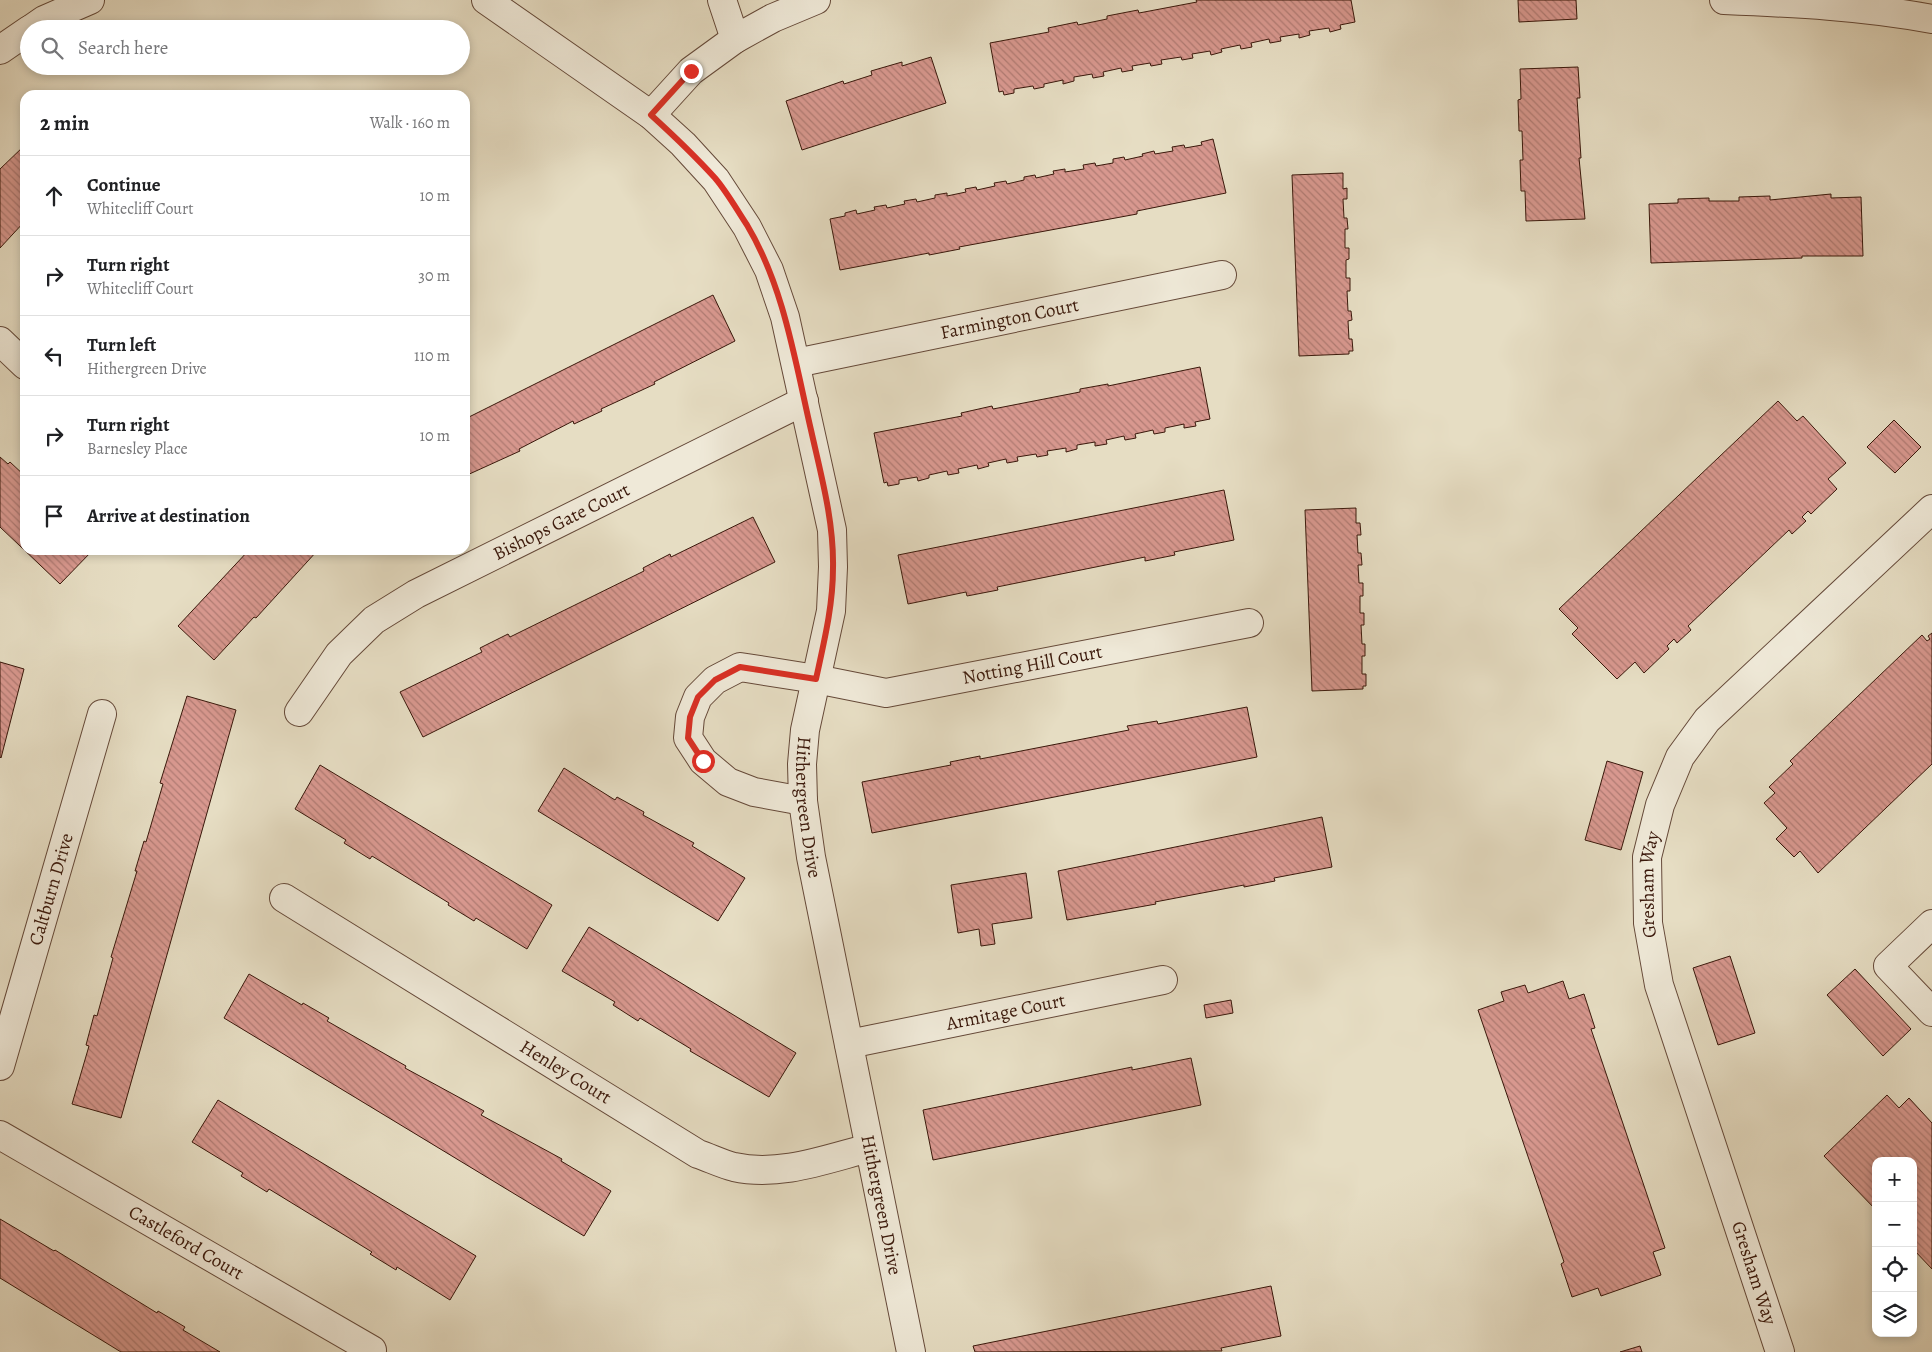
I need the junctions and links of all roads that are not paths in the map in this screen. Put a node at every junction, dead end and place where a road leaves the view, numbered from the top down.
1 (90, 0) edge
2 (486, 0) edge
3 (722, 0) edge
4 (816, 0) edge
5 (1724, 0) edge
6 (1932, 19) edge
7 (44, 20) edge
8 (20, 36) edge
9 (735, 39) junction
10 (0, 50) edge
11 (651, 115) junction
12 (1222, 275) dead end
13 (0, 341) edge
14 (20, 360) edge
15 (796, 363) junction
16 (804, 401) junction
17 (1932, 508) edge
18 (1249, 623) dead end
19 (816, 679) junction
20 (299, 712) dead end
21 (102, 714) dead end
22 (803, 802) junction
23 (284, 898) dead end
24 (1932, 924) edge
25 (1163, 980) dead end
26 (1932, 1012) edge
27 (849, 1044) junction
28 (0, 1066) edge
29 (0, 1135) edge
30 (869, 1148) junction
31 (372, 1350) dead end
32 (911, 1352) edge
33 (1780, 1352) edge

1 - 7 street
2 - 11 street, Hithergreen Drive
3 - 9 street
4 - 9 street
5 - 6 street
8 - 10 street
9 - 11 street
11 - 15 street, Hithergreen Drive
12 - 15 street, Farmington Court
13 - 14 street
15 - 16 street, Hithergreen Drive
16 - 19 street, Hithergreen Drive
16 - 20 street, Bishops Gate Court
17 - 33 street, Gresham Way
18 - 19 street, Notting Hill Court
19 - 22 street, Hithergreen Drive
19 - 22 street, Notting Hill Court
21 - 28 street, Caltburn Drive
22 - 27 street, Hithergreen Drive
23 - 30 street, Henley Court
24 - 26 street
25 - 27 street, Armitage Court
27 - 30 street, Hithergreen Drive
29 - 31 street, Castleford Court
30 - 32 street, Hithergreen Drive

